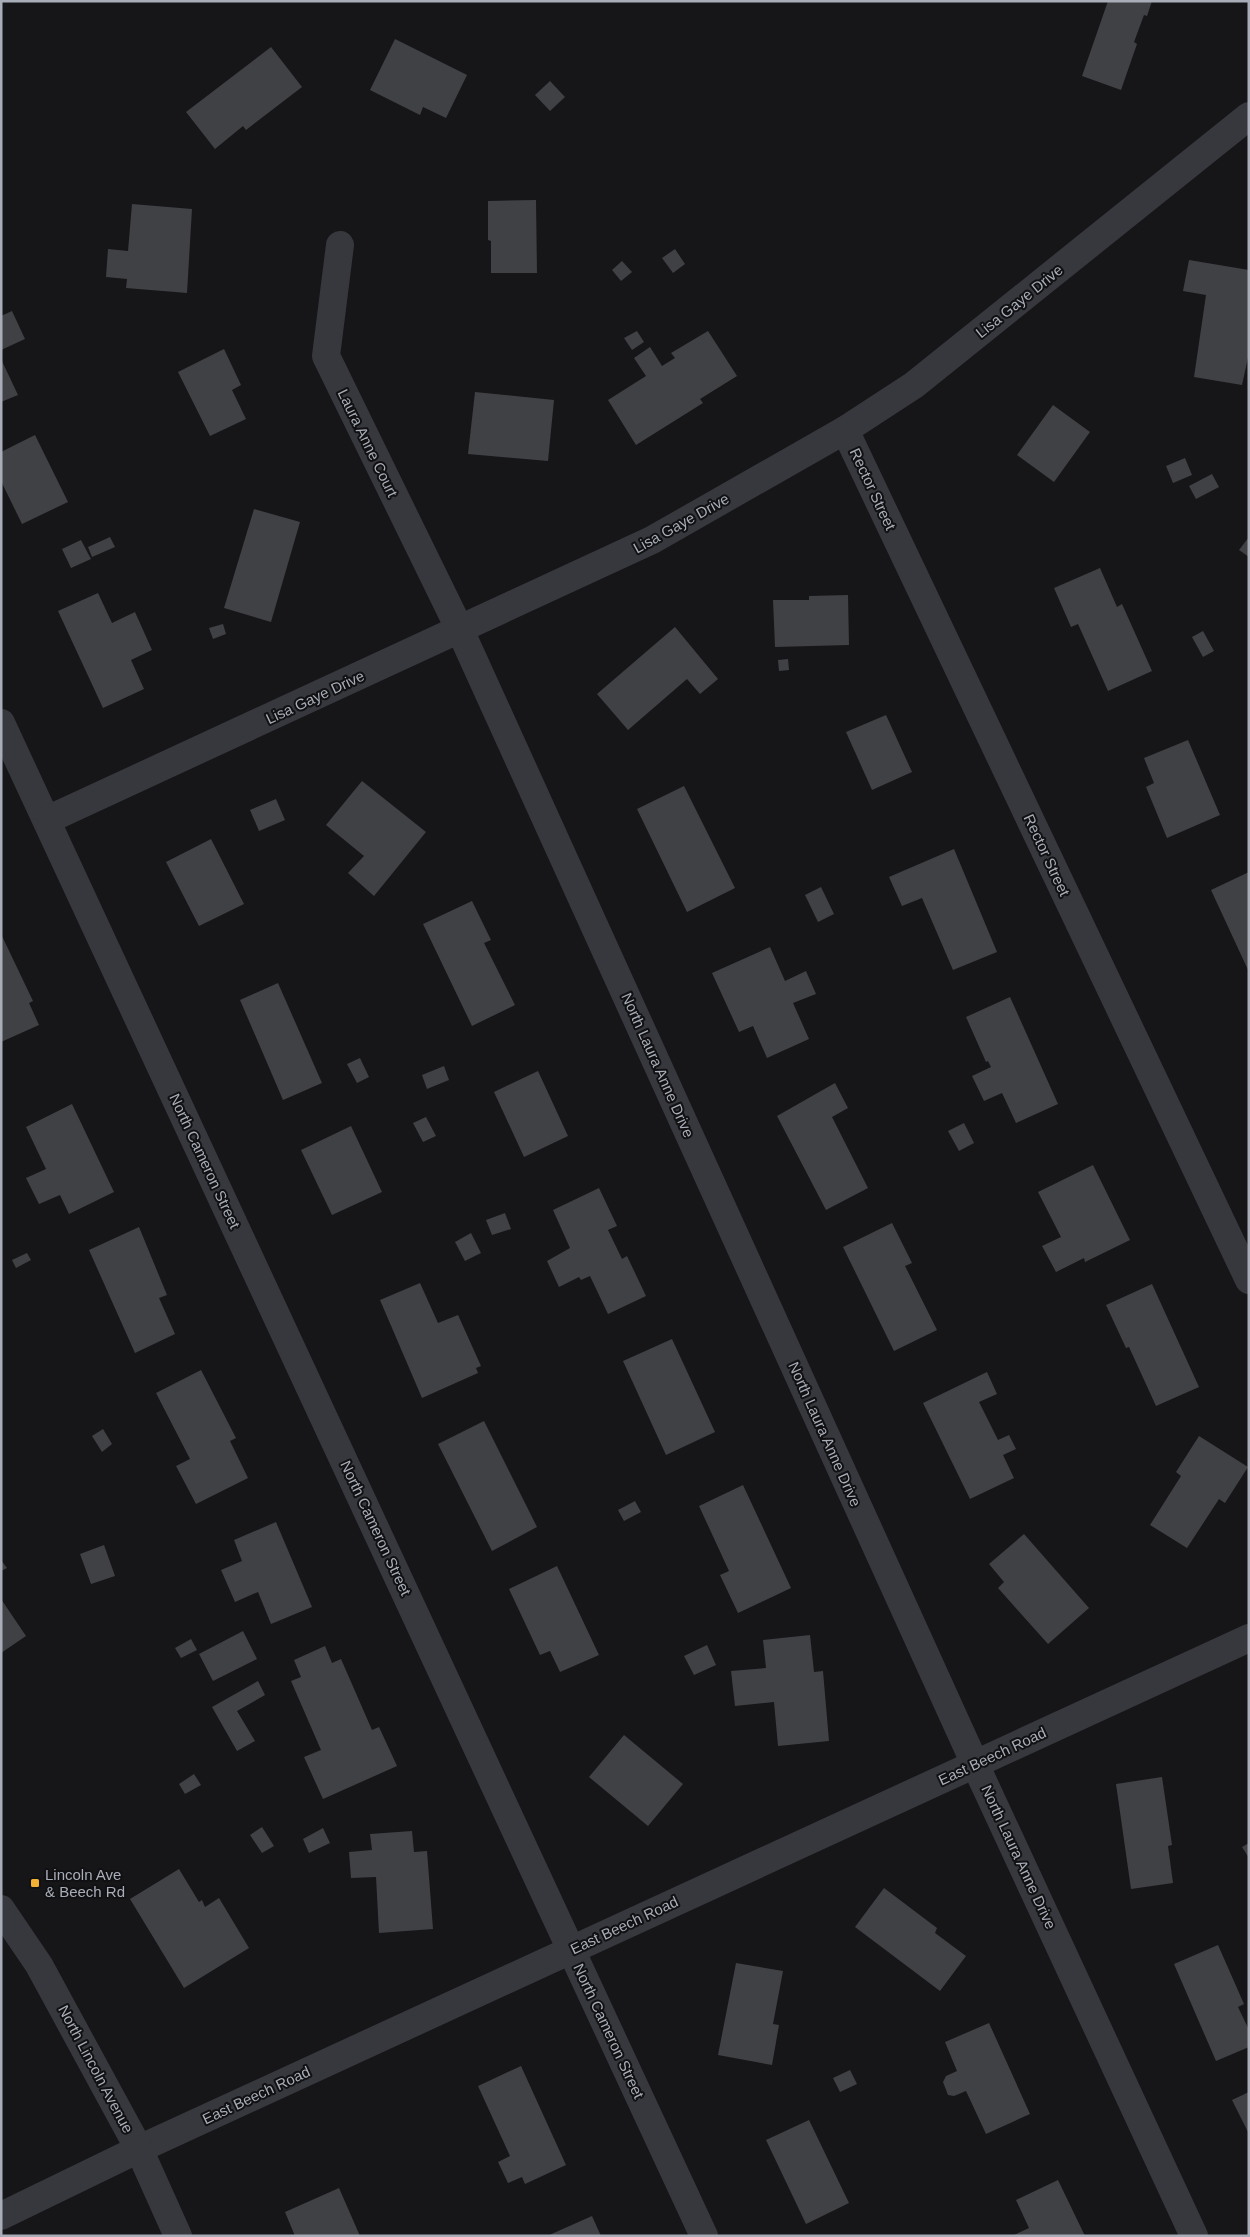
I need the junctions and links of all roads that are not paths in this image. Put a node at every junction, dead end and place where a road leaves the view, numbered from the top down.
1 (1249, 116) edge
2 (340, 245) dead end
3 (845, 430) junction
4 (460, 630) junction
5 (1, 723) edge
6 (47, 820) junction
7 (1249, 1280) edge
8 (1249, 1638) edge
9 (975, 1764) junction
10 (1, 1909) edge
11 (571, 1949) junction
12 (139, 2150) junction
13 (1, 2216) edge
14 (178, 2236) edge
15 (704, 2236) edge
16 (1194, 2236) edge

1 - 3 street, Lisa Gaye Drive
2 - 4 street, Laura Anne Court
3 - 4 street, Lisa Gaye Drive
3 - 7 street, Rector Street
4 - 6 street, Lisa Gaye Drive
4 - 9 street, North Laura Anne Drive
5 - 6 street, North Cameron Street
6 - 11 street, North Cameron Street
8 - 9 street, East Beech Road
9 - 11 street, East Beech Road
9 - 16 street, North Laura Anne Drive
10 - 12 street, North Lincoln Avenue
11 - 12 street, East Beech Road
11 - 15 street, North Cameron Street
12 - 13 street, East Beech Road
12 - 14 street, North Lincoln Avenue

